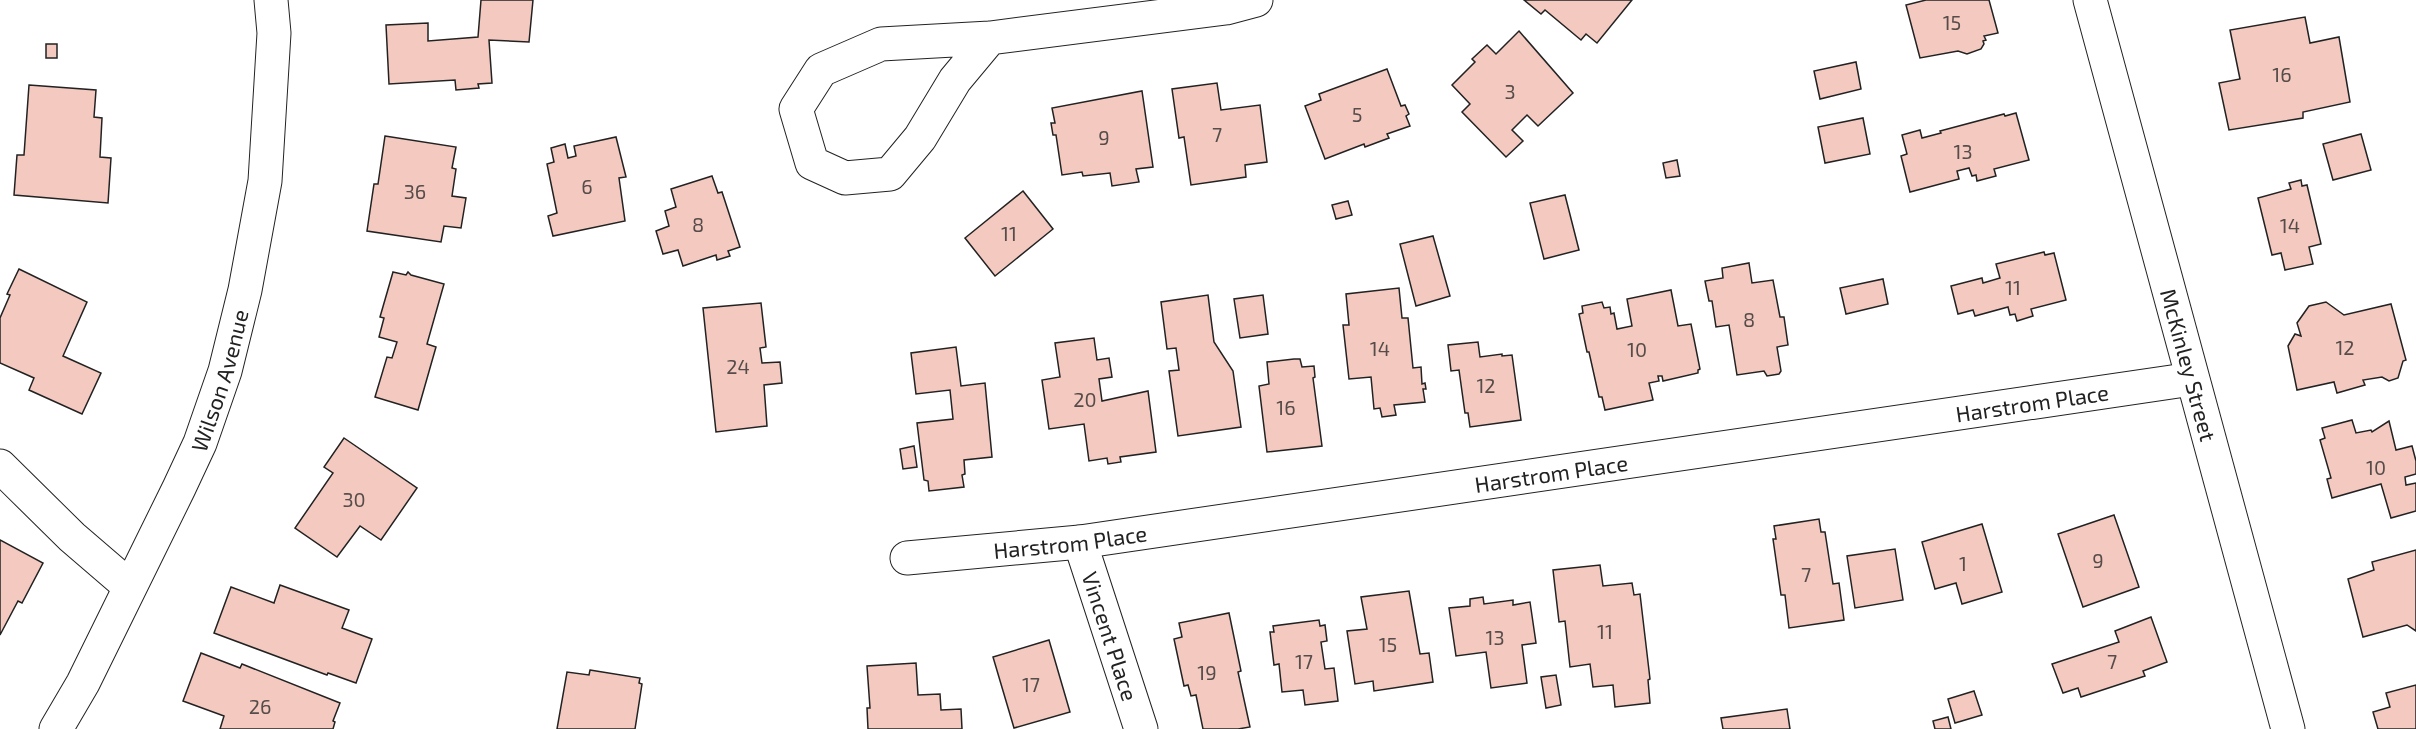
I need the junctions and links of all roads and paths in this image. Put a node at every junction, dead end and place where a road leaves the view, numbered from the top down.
1 (272, 0) edge
2 (1256, 0) edge
3 (2090, 0) edge
4 (990, 38) junction
5 (2193, 379) junction
6 (0, 466) edge
7 (1080, 542) junction
8 (907, 558) dead end
9 (129, 586) junction
10 (56, 729) edge
11 (1141, 729) edge
12 (2288, 729) edge

1 - 9 street, Wilson Avenue
2 - 4 street
3 - 5 street, McKinley Street
4 - 4 street
5 - 7 street, Harstrom Place
5 - 12 street, McKinley Street
6 - 9 street
7 - 8 street, Harstrom Place
7 - 11 street, Vincent Place
9 - 10 street, Wilson Avenue

